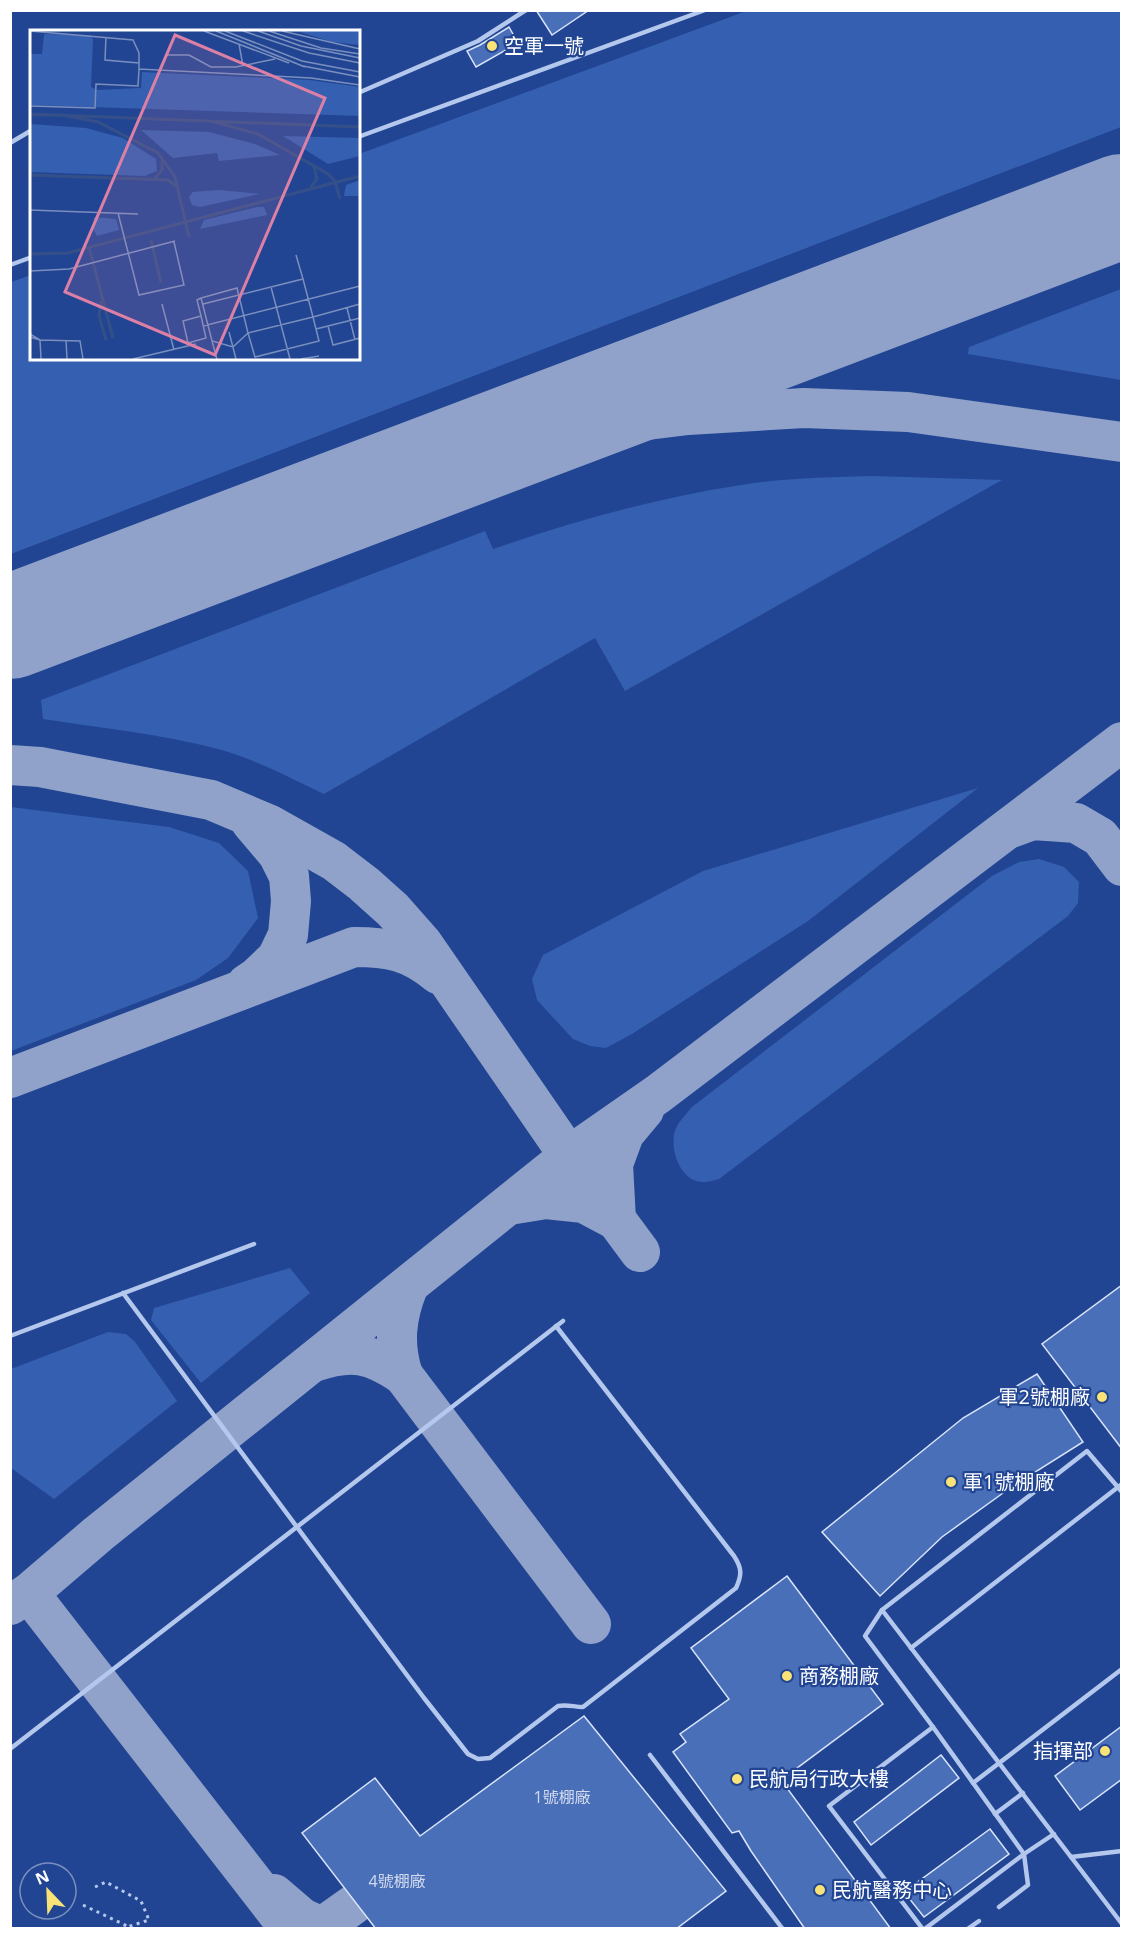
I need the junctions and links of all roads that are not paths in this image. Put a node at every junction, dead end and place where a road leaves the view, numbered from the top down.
1 (705, 10) edge
2 (522, 11) edge
3 (360, 92) edge
4 (30, 131) edge
5 (360, 136) edge
6 (10, 143) edge
7 (30, 258) edge
8 (10, 265) edge
9 (254, 1244) dead end
10 (123, 1293) junction
11 (563, 1321) dead end
12 (556, 1326) junction
13 (10, 1336) edge
14 (1119, 1485) edge
15 (1122, 1492) edge
16 (297, 1528) junction
17 (882, 1610) junction
18 (911, 1648) junction
19 (1122, 1669) edge
20 (933, 1727) junction
21 (10, 1749) edge
22 (650, 1755) dead end
23 (999, 1762) junction
24 (973, 1783) junction
25 (1023, 1793) junction
26 (995, 1814) junction
27 (1054, 1834) junction
28 (1122, 1851) edge
29 (1024, 1854) junction
30 (1071, 1857) junction
31 (999, 1907) dead end
32 (979, 1921) dead end
33 (1122, 1924) edge
34 (782, 1929) edge
35 (924, 1929) edge
36 (969, 1929) edge

1 - 5 lane
2 - 3 lane
4 - 6 lane
7 - 8 lane
9 - 10 lane
10 - 13 lane
10 - 16 lane
11 - 12 lane
12 - 16 lane
12 - 16 lane
14 - 15 lane
14 - 17 lane
14 - 18 lane
16 - 21 lane
17 - 18 lane
17 - 20 lane
18 - 23 lane
19 - 23 lane
20 - 24 lane
20 - 35 lane
22 - 34 lane
23 - 24 lane
23 - 25 lane
24 - 26 lane
25 - 26 lane
25 - 27 lane
26 - 29 lane
27 - 29 lane
27 - 30 lane
28 - 30 lane
29 - 31 lane
29 - 35 lane
30 - 33 lane
32 - 36 lane

